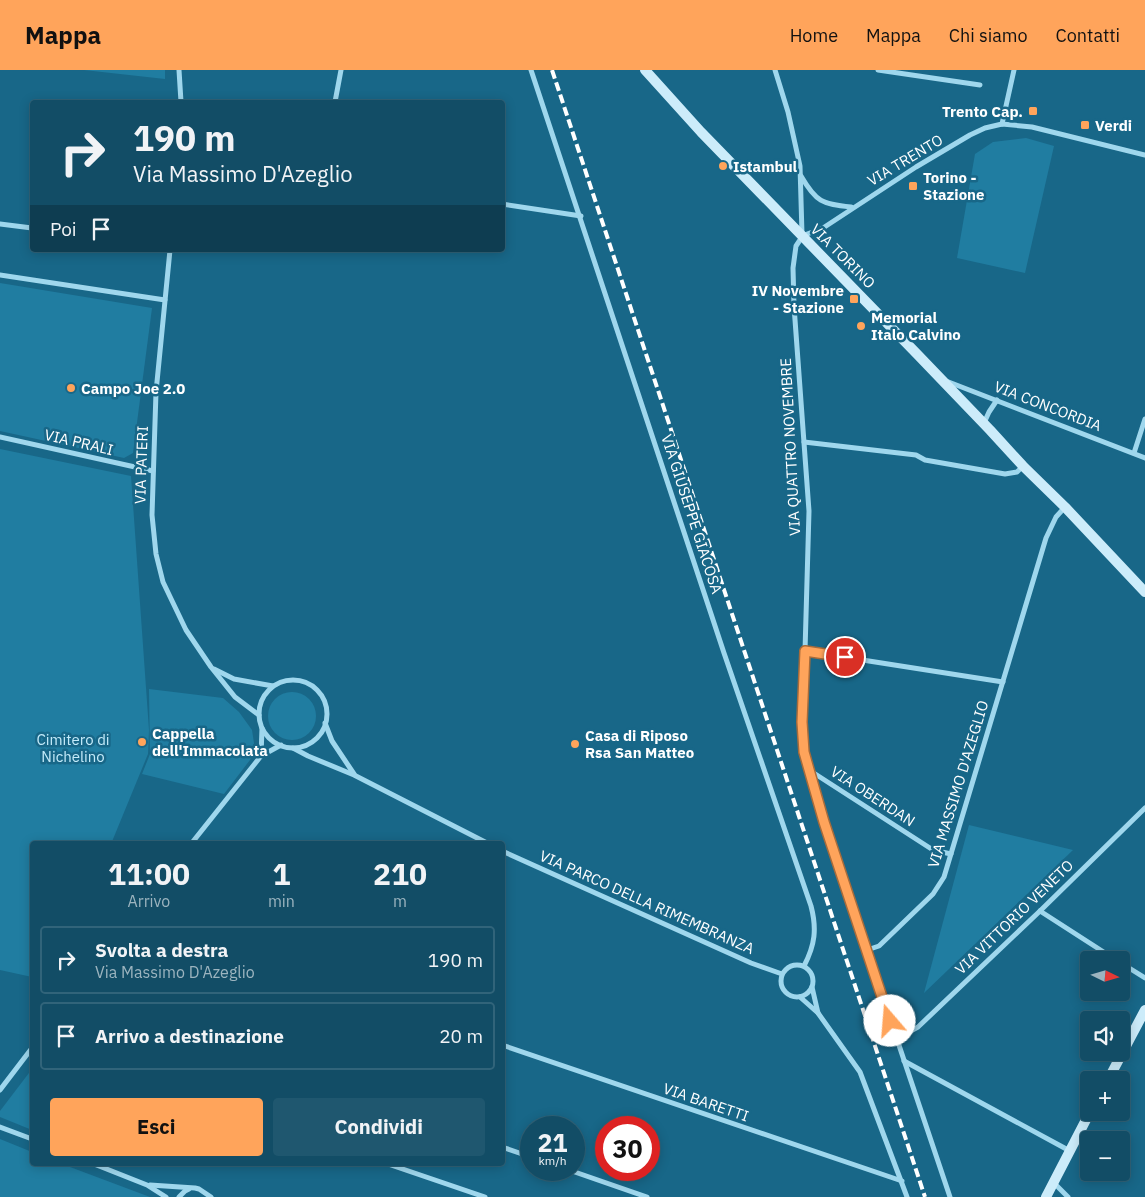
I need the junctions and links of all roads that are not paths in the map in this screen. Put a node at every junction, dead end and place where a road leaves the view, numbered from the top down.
1 (179, 70) edge
2 (341, 70) edge
3 (532, 70) edge
4 (645, 70) edge
5 (775, 70) edge
6 (878, 70) edge
7 (1014, 70) edge
8 (980, 85) dead end
9 (180, 100) edge
10 (335, 100) edge
11 (1002, 124) junction
12 (1145, 155) edge
13 (800, 175) junction
14 (505, 204) edge
15 (852, 208) junction
16 (581, 216) junction
17 (0, 224) edge
18 (30, 228) edge
19 (802, 236) junction
20 (170, 252) edge
21 (0, 275) edge
22 (165, 300) junction
23 (941, 379) junction
24 (997, 400) junction
25 (1145, 419) edge
26 (984, 424) junction
27 (0, 437) edge
28 (804, 442) junction
29 (1134, 453) junction
30 (1145, 458) edge
31 (1023, 466) junction
32 (153, 471) junction
33 (1064, 507) junction
34 (1145, 592) edge
35 (805, 651) junction
36 (212, 667) junction
37 (1002, 682) junction
38 (273, 686) junction
39 (259, 715) junction
40 (326, 723) junction
41 (262, 727) junction
42 (280, 745) junction
43 (293, 748) junction
44 (261, 756) junction
45 (808, 769) junction
46 (354, 774) junction
47 (1145, 808) edge
48 (193, 841) edge
49 (483, 841) edge
50 (505, 852) edge
51 (951, 854) junction
52 (1040, 911) junction
53 (867, 950) junction
54 (1102, 951) edge
55 (804, 966) junction
56 (1130, 969) edge
57 (782, 974) junction
58 (1145, 978) edge
59 (812, 987) junction
60 (800, 997) junction
61 (1145, 1010) edge
62 (818, 1013) junction
63 (896, 1039) junction
64 (505, 1046) edge
65 (30, 1051) edge
66 (904, 1061) junction
67 (1113, 1071) edge
68 (0, 1090) edge
69 (1085, 1121) edge
70 (0, 1127) edge
71 (30, 1139) edge
72 (505, 1148) edge
73 (1070, 1151) junction
74 (520, 1153) edge
75 (99, 1166) edge
76 (394, 1166) edge
77 (585, 1176) edge
78 (902, 1182) junction
79 (1054, 1182) junction
80 (147, 1185) junction
81 (195, 1188) junction
82 (208, 1196) edge
83 (166, 1197) edge
84 (179, 1197) edge
85 (485, 1197) edge
86 (647, 1197) edge
87 (907, 1197) edge
88 (950, 1197) edge
89 (1046, 1197) edge
90 (1068, 1197) edge

1 - 9 street
2 - 10 street
3 - 16 street, VIA GIUSEPPE GIACOSA
4 - 19 main road, VIA TORINO
5 - 13 street
6 - 8 street
7 - 11 street
11 - 12 street, VIA TRENTO
11 - 15 street, VIA TRENTO
13 - 15 street
13 - 19 street
14 - 16 street
15 - 19 street, VIA TRENTO
16 - 55 street, VIA GIUSEPPE GIACOSA
17 - 18 street
19 - 23 main road, VIA TORINO
19 - 28 street, VIA QUATTRO NOVEMBRE
20 - 22 street, VIA PATERI
21 - 22 street
22 - 32 street, VIA PATERI
23 - 24 street, VIA CONCORDIA
23 - 26 main road, VIA TORINO
24 - 26 street
24 - 29 street, VIA CONCORDIA
25 - 29 street
26 - 31 main road, VIA TORINO
27 - 32 street, VIA PRALI
28 - 31 street
28 - 35 street, VIA QUATTRO NOVEMBRE
29 - 30 street, VIA CONCORDIA
31 - 33 main road, VIA TORINO
32 - 36 street, VIA PATERI
33 - 34 main road, VIA TORINO
33 - 37 street, VIA MASSIMO D'AZEGLIO
35 - 37 street, VIA MASSIMO D'AZEGLIO
35 - 45 street, VIA QUATTRO NOVEMBRE
36 - 38 street, VIA PATERI
36 - 39 street, VIA PATERI
37 - 51 street, VIA MASSIMO D'AZEGLIO
38 - 39 street
38 - 40 street, VIA PATERI
39 - 41 street
40 - 43 street
40 - 46 street
41 - 42 street
41 - 44 street
42 - 43 street
42 - 44 street
43 - 46 street
44 - 48 street
45 - 51 street, VIA OBERDAN
45 - 53 street, VIA QUATTRO NOVEMBRE
46 - 49 street
47 - 52 street, VIA VITTORIO VENETO
50 - 57 street, VIA PARCO DELLA RIMEMBRANZA
51 - 53 street, VIA MASSIMO D'AZEGLIO
52 - 54 street
52 - 63 street, VIA VITTORIO VENETO
53 - 63 street, VIA QUATTRO NOVEMBRE
55 - 57 street
55 - 59 street
56 - 58 street
57 - 60 street
59 - 60 street
59 - 62 street
60 - 62 street
61 - 67 main road
62 - 78 street
63 - 66 street, VIA QUATTRO NOVEMBRE
64 - 78 street, VIA BARETTI
65 - 68 street
66 - 73 street
66 - 88 street, VIA QUATTRO NOVEMBRE
69 - 73 main road
70 - 71 street
72 - 74 street
73 - 79 main road
75 - 80 street
76 - 85 street
77 - 86 street
78 - 87 street
79 - 89 main road
79 - 90 street
80 - 81 street
80 - 83 street
81 - 82 street
81 - 84 street

